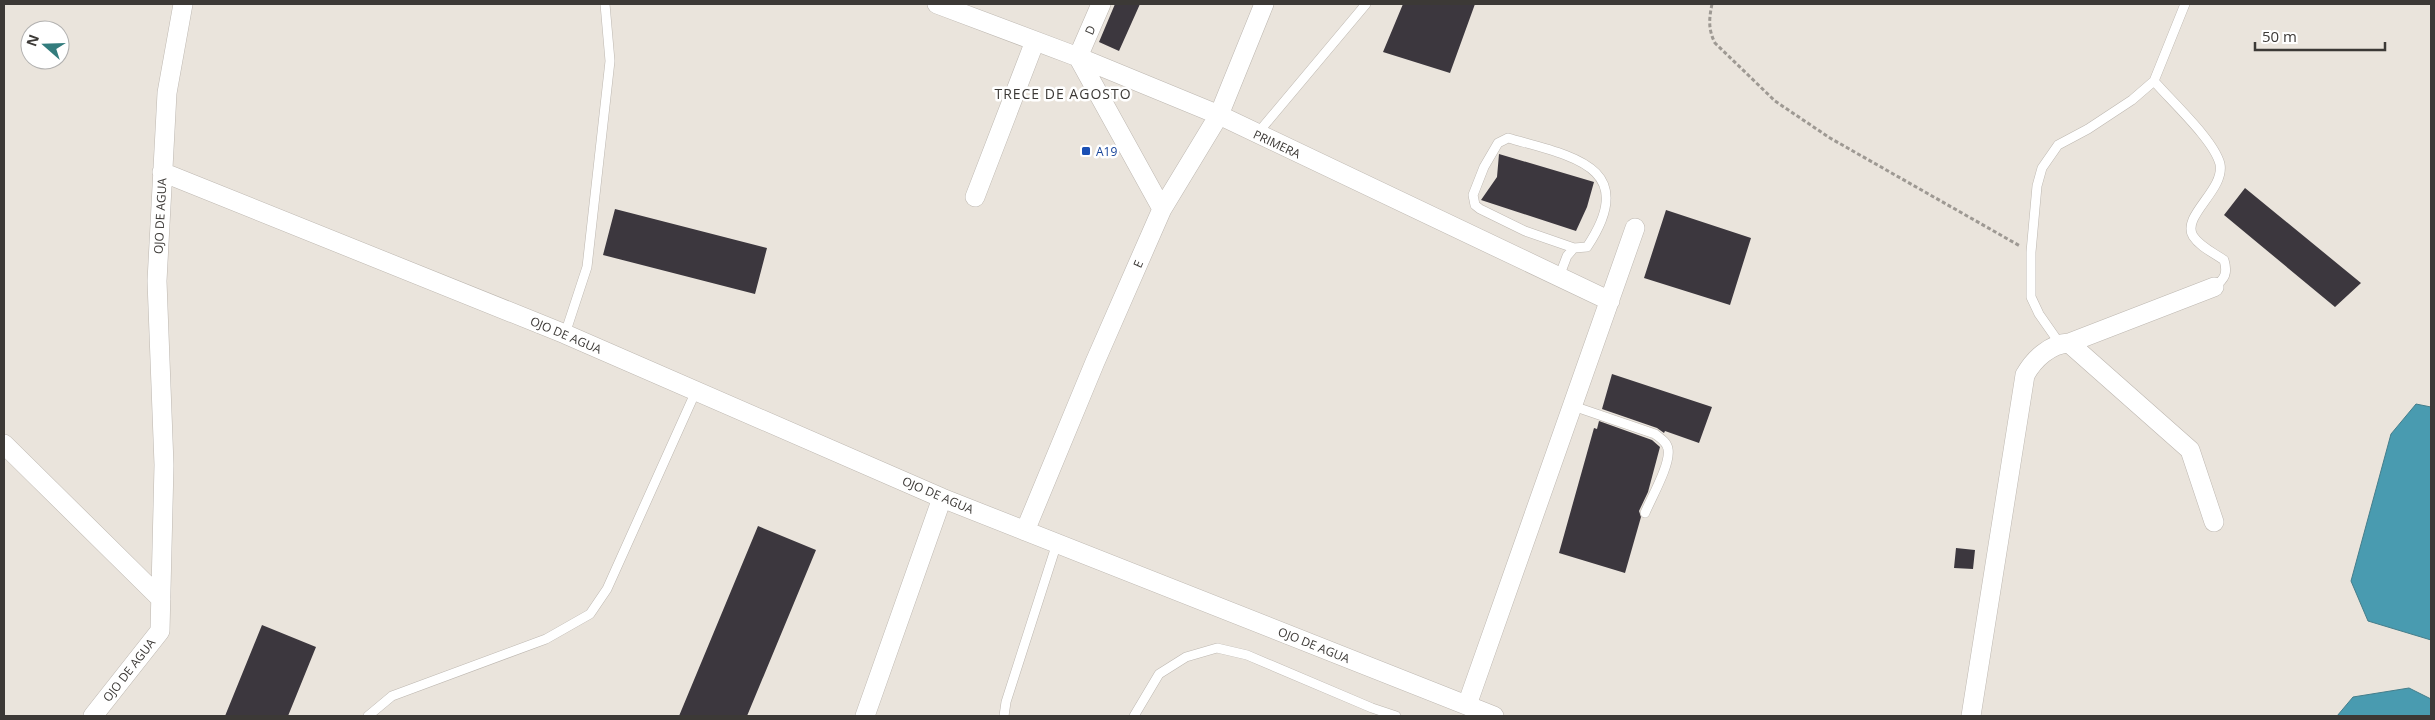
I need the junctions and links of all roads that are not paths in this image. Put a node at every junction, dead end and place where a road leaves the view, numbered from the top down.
1 (183, 4) edge
2 (605, 4) edge
3 (937, 4) edge
4 (1101, 4) edge
5 (1264, 4) edge
6 (1366, 4) edge
7 (2186, 4) edge
8 (1035, 40) junction
9 (1078, 57) junction
10 (2154, 81) junction
11 (1219, 115) junction
12 (1257, 134) junction
13 (162, 172) junction
14 (975, 197) dead end
15 (1162, 209) junction
16 (1635, 228) dead end
17 (1574, 248) junction
18 (1559, 276) junction
19 (2214, 287) joint
20 (1610, 301) junction
21 (565, 334) junction
22 (2064, 343) junction
23 (696, 392) junction
24 (1573, 406) junction
25 (4, 444) edge
26 (942, 498) junction
27 (1645, 513) dead end
28 (2214, 522) dead end
29 (1025, 531) junction
30 (1057, 543) junction
31 (161, 600) junction
32 (1467, 705) junction
33 (93, 716) edge
34 (368, 716) edge
35 (865, 716) edge
36 (1004, 716) edge
37 (1134, 716) edge
38 (1396, 716) edge
39 (1494, 716) edge
40 (1971, 716) edge

1 - 13 street
2 - 21 lane
3 - 8 street, PRIMERA
4 - 9 street, D
5 - 11 street, E
6 - 12 lane
7 - 10 lane
8 - 9 street, PRIMERA
8 - 14 street
9 - 11 street, PRIMERA
9 - 15 street
10 - 19 lane
10 - 22 lane
11 - 12 street, PRIMERA
11 - 15 street, E
12 - 18 street, PRIMERA
13 - 21 street, OJO DE AGUA
13 - 31 street, OJO DE AGUA
15 - 29 street, E
16 - 20 street
17 - 17 lane
17 - 18 lane
18 - 20 street, PRIMERA
19 - 22 street
20 - 24 street
21 - 23 street, OJO DE AGUA
22 - 28 street
22 - 40 street
23 - 26 street, OJO DE AGUA
23 - 34 lane
24 - 27 lane
24 - 32 street
25 - 31 street
26 - 29 street, OJO DE AGUA
26 - 35 street
29 - 30 street, OJO DE AGUA
30 - 32 street, OJO DE AGUA
30 - 36 lane
31 - 33 street, OJO DE AGUA
32 - 39 street, OJO DE AGUA
37 - 38 lane

